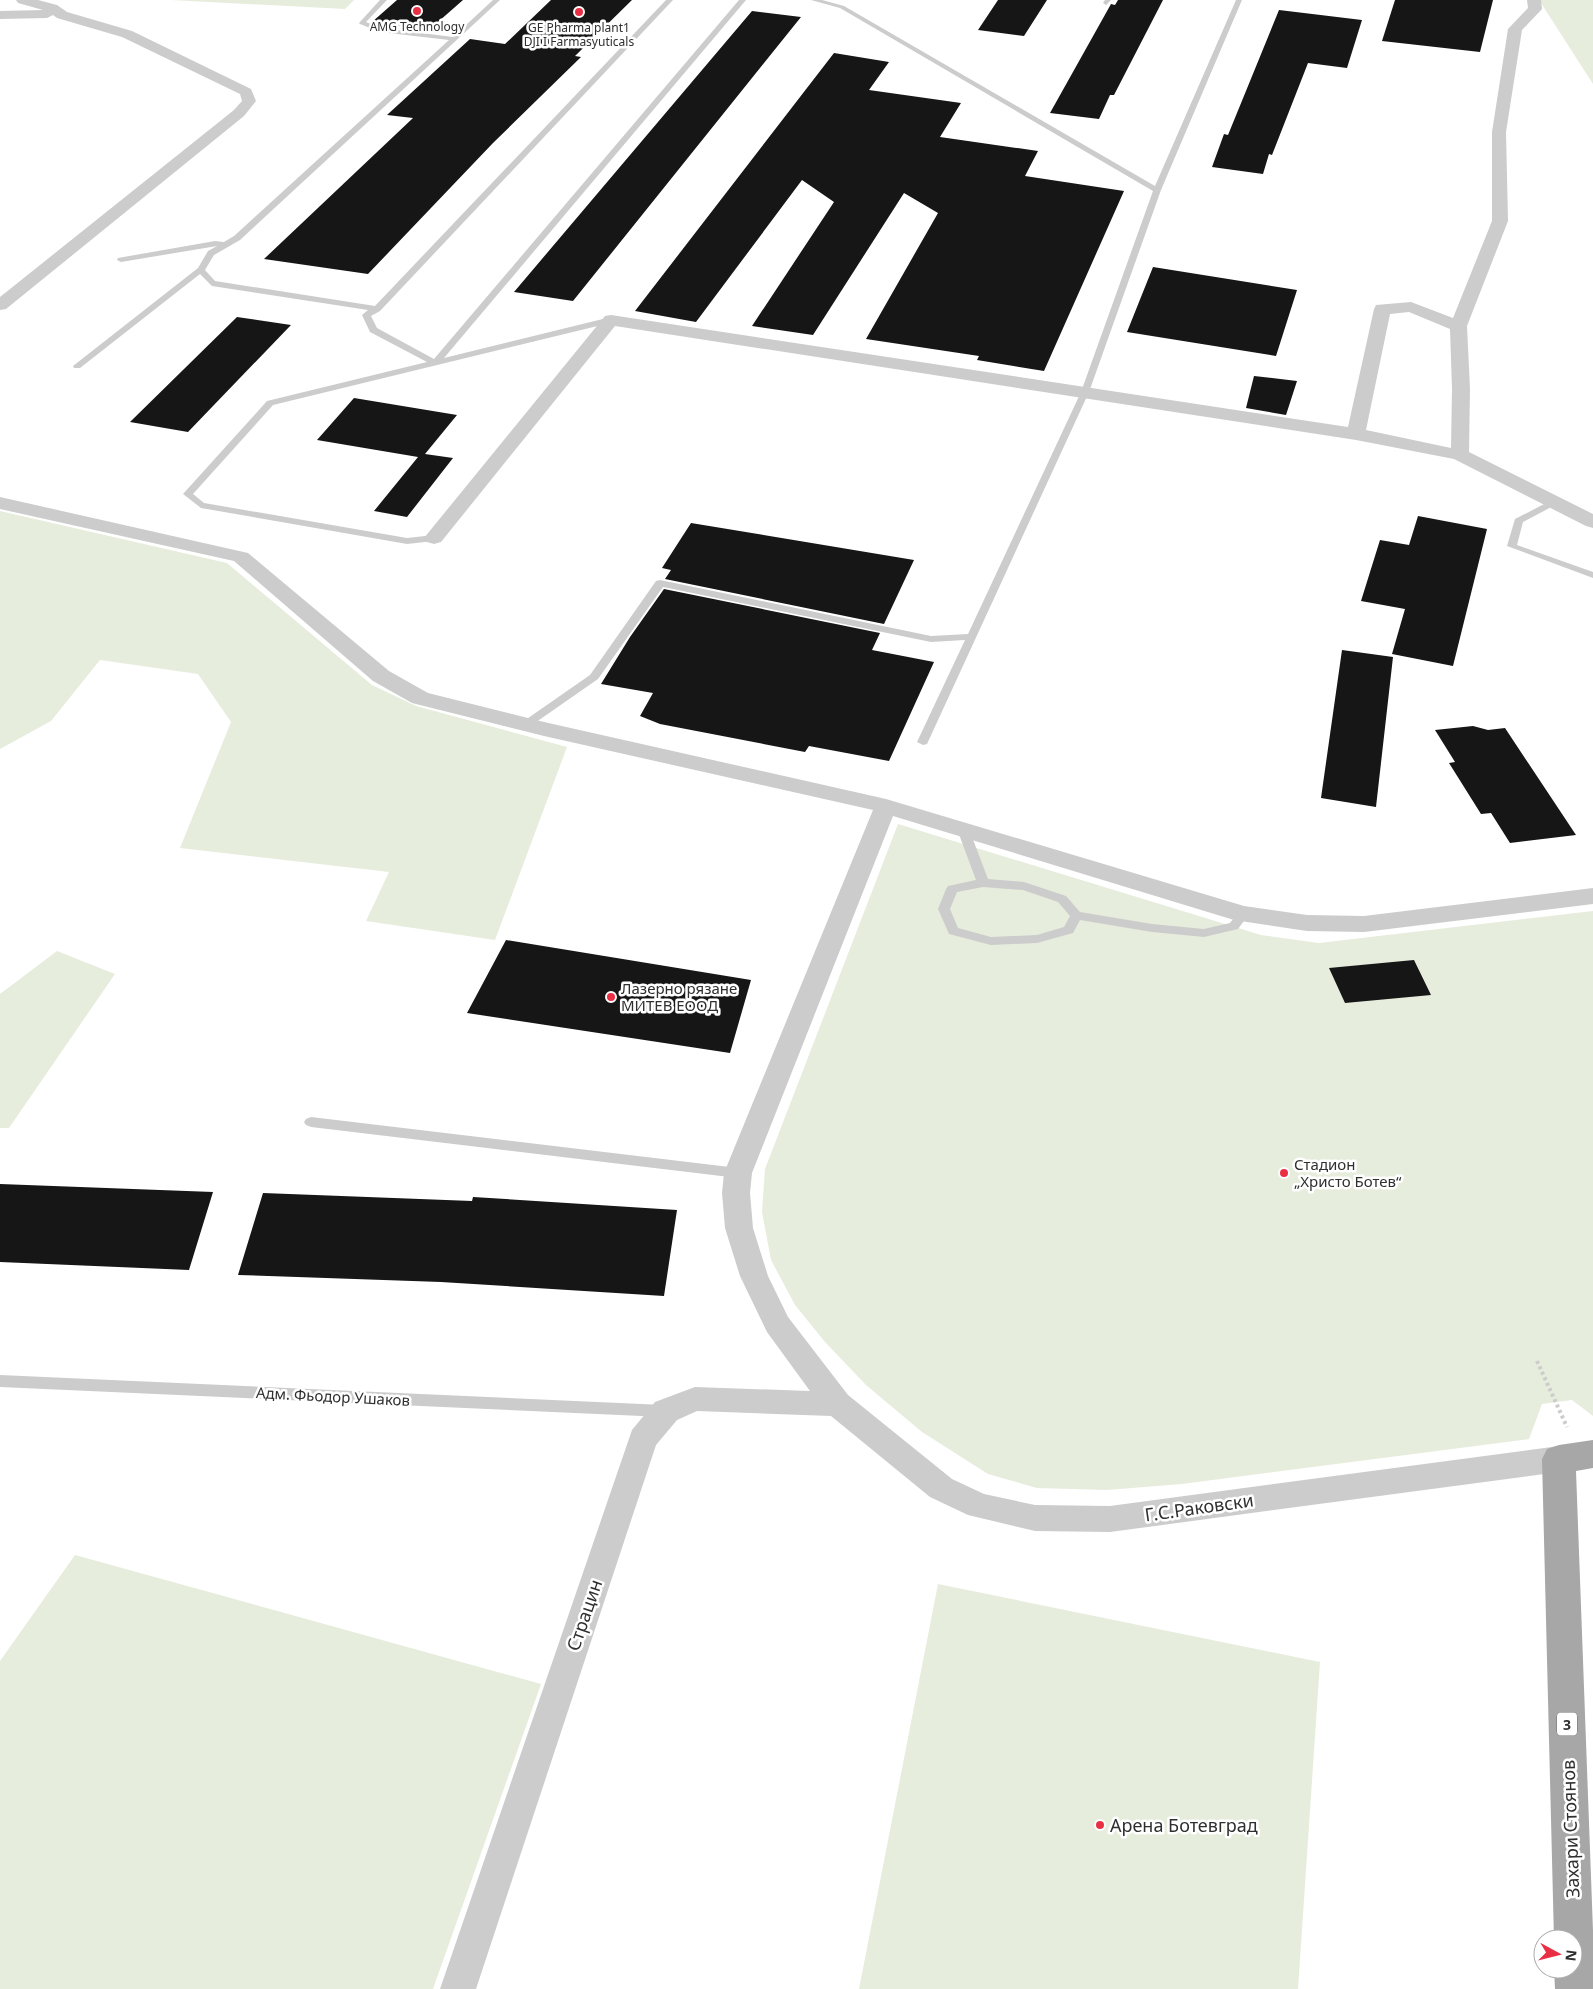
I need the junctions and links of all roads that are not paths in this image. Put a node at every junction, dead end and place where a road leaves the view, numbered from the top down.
1 (23, 0) edge
2 (384, 0) edge
3 (497, 0) edge
4 (670, 0) edge
5 (743, 0) edge
6 (814, 0) edge
7 (1239, 0) edge
8 (1534, 0) edge
9 (0, 15) edge
10 (62, 16) junction
11 (455, 39) junction
12 (1157, 190) junction
13 (226, 245) junction
14 (121, 260) dead end
15 (201, 270) junction
16 (0, 305) edge
17 (377, 309) junction
18 (611, 320) junction
19 (1458, 326) junction
20 (435, 363) junction
21 (77, 366) dead end
22 (1085, 392) junction
23 (1356, 434) junction
24 (1460, 455) junction
25 (1554, 502) junction
26 (0, 503) edge
27 (1593, 522) edge
28 (434, 538) joint
29 (1593, 575) edge
30 (971, 637) junction
31 (525, 724) junction
32 (923, 742) dead end
33 (886, 806) junction
34 (963, 829) junction
35 (982, 883) junction
36 (1593, 896) edge
37 (1243, 914) junction
38 (1076, 915) junction
39 (311, 1122) dead end
40 (738, 1173) junction
41 (0, 1381) edge
42 (837, 1404) junction
43 (666, 1411) junction
44 (1577, 1456) edge
45 (458, 1989) edge
46 (1575, 1989) edge

1 - 10 street
2 - 11 lane
3 - 11 lane
4 - 17 lane
5 - 20 lane
6 - 12 lane
7 - 12 lane
8 - 19 street
9 - 10 street
10 - 16 street
11 - 13 lane
12 - 22 lane
13 - 14 lane
13 - 15 lane
15 - 17 lane
15 - 21 lane
17 - 20 lane
18 - 20 lane
18 - 22 street
18 - 28 street
19 - 23 street
19 - 24 street
20 - 28 lane
22 - 23 street
22 - 30 lane
23 - 24 street
24 - 25 street
25 - 27 street
25 - 29 lane
26 - 31 street
30 - 31 lane
30 - 32 lane
31 - 33 street
33 - 34 street
33 - 40 street, Г.С.Раковски
34 - 35 lane
34 - 37 street
35 - 38 lane
35 - 38 lane
36 - 37 street
37 - 38 lane
39 - 40 lane
40 - 42 street, Г.С.Раковски
41 - 43 lane, Адм. Фьодор Ушаков
42 - 43 street, Страцин
42 - 44 street, Г.С.Раковски
43 - 45 street, Страцин
44 - 46 main road, Захари Стоянов / 3

